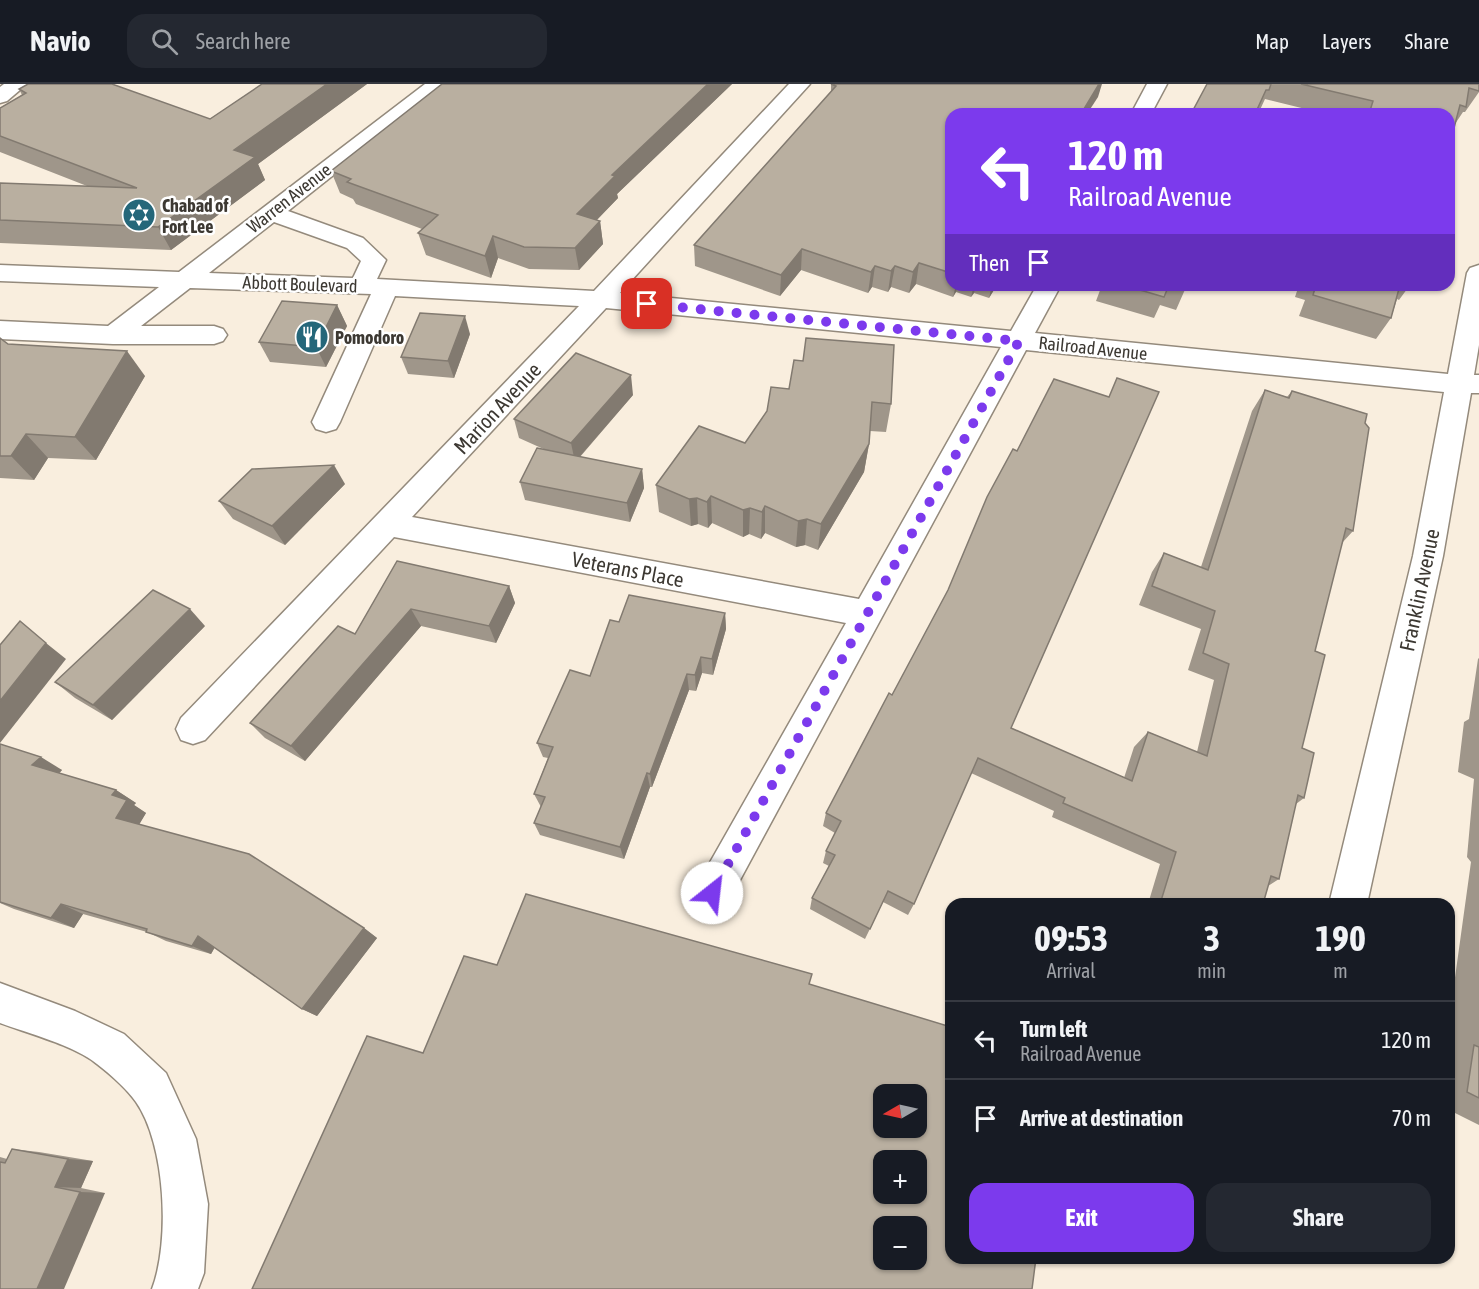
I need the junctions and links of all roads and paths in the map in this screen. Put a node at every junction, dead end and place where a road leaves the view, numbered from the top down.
1 (17, 84) edge
2 (438, 84) edge
3 (800, 84) edge
4 (1157, 84) edge
5 (0, 97) edge
6 (1144, 108) edge
7 (270, 213) junction
8 (0, 273) edge
9 (1479, 273) edge
10 (183, 280) junction
11 (361, 286) junction
12 (387, 287) junction
13 (1046, 291) edge
14 (600, 299) junction
15 (0, 330) edge
16 (214, 334) dead end
17 (113, 335) junction
18 (1019, 341) junction
19 (1468, 384) edge
20 (326, 423) dead end
21 (388, 524) junction
22 (868, 614) junction
23 (192, 729) dead end
24 (712, 893) dead end
25 (1349, 898) edge
26 (0, 1003) edge
27 (175, 1289) edge

1 - 5 street
2 - 7 street, Warren Avenue
3 - 14 street, Marion Avenue
4 - 6 street
7 - 10 street, Warren Avenue
7 - 11 street
8 - 10 street, Abbott Boulevard
9 - 19 street, Franklin Avenue
10 - 11 street, Abbott Boulevard
10 - 17 street, Warren Avenue
11 - 12 street, Abbott Boulevard
12 - 14 street, Abbott Boulevard
12 - 20 street
13 - 18 street
14 - 18 street, Railroad Avenue
14 - 21 street, Marion Avenue
15 - 17 street
16 - 17 street
18 - 19 street, Railroad Avenue
18 - 22 street
19 - 25 street, Franklin Avenue
21 - 22 street, Veterans Place
21 - 23 street, Marion Avenue
22 - 24 street
26 - 27 street

